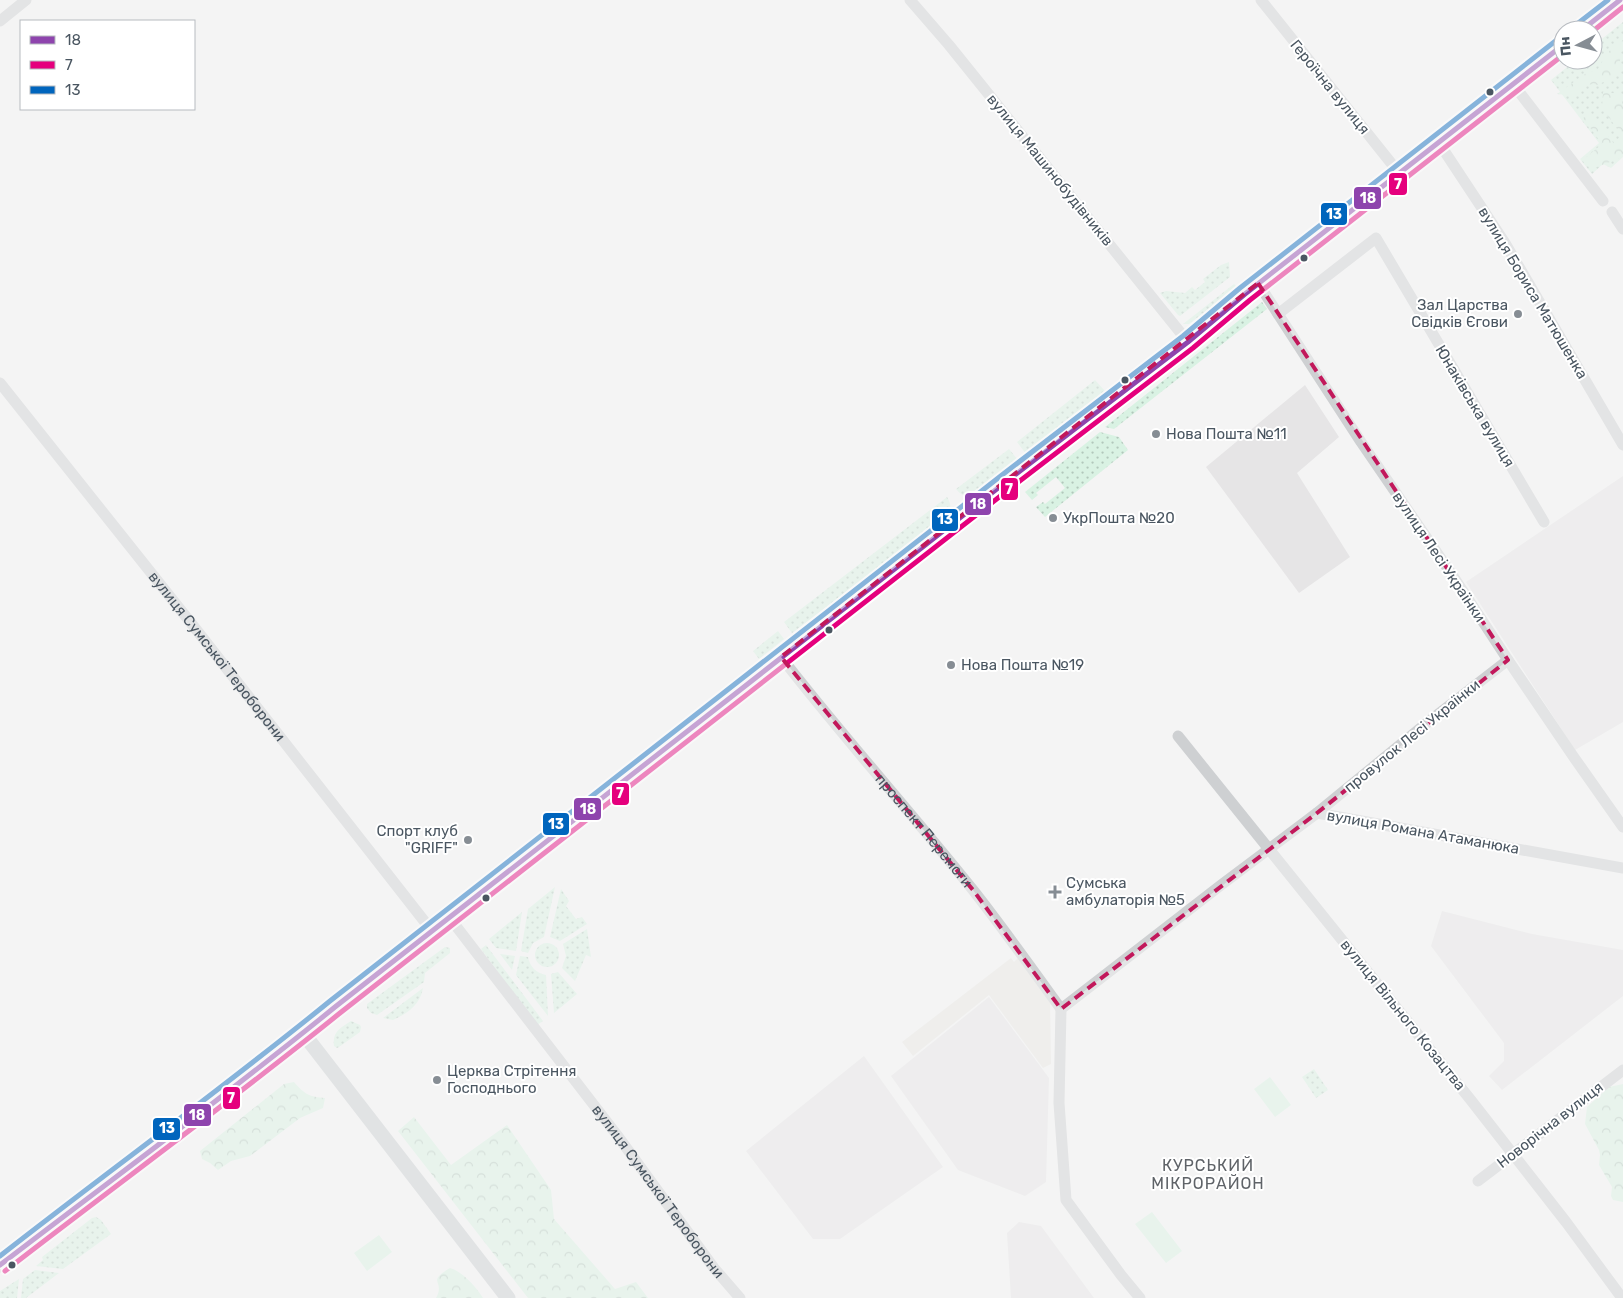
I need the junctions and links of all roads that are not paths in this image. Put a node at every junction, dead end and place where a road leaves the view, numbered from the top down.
1 (26, 0) edge
2 (910, 0) edge
3 (1261, 0) edge
4 (1620, 0) edge
5 (1595, 20) edge
6 (0, 22) edge
7 (1553, 53) edge
8 (1513, 84) junction
9 (1439, 143) junction
10 (1399, 173) junction
11 (1603, 201) dead end
12 (1612, 212) dead end
13 (1623, 229) edge
14 (1258, 284) junction
15 (1278, 314) junction
16 (1188, 342) junction
17 (0, 383) edge
18 (1623, 445) edge
19 (1544, 522) dead end
20 (781, 658) junction
21 (1508, 660) junction
22 (1178, 736) dead end
23 (1317, 813) junction
24 (1623, 827) edge
25 (1270, 849) junction
26 (1623, 868) edge
27 (449, 918) junction
28 (432, 931) junction
29 (1061, 1009) junction
30 (303, 1033) junction
31 (1623, 1070) edge
32 (1512, 1154) junction
33 (1478, 1181) dead end
34 (0, 1265) edge
35 (508, 1298) edge
36 (740, 1298) edge
37 (1140, 1298) edge
38 (1622, 1298) edge

1 - 6 street
2 - 16 street, вулиця Машинобудівників
3 - 10 street, Героїчна вулиця
4 - 5 main road
7 - 8 main road
8 - 9 main road
8 - 11 street
9 - 10 main road
9 - 18 street, вулиця Бориса Матюшенка
10 - 14 main road
12 - 13 street
14 - 15 street, вулиця Лесі Українки
14 - 16 main road
15 - 19 street, Юнаківська вулиця
15 - 21 street, вулиця Лесі Українки
16 - 20 main road
17 - 28 street, вулиця Сумської Тероборони
20 - 27 main road
20 - 29 street, проспект Перемоги
21 - 23 street, провулок Лесі Українки
21 - 24 street, вулиця Лесі Українки
22 - 25 street, вулиця Вільного Козацтва
23 - 25 street, вулиця Романа Атаманюка
23 - 26 street, вулиця Романа Атаманюка
25 - 29 street, вулиця Романа Атаманюка
25 - 32 street, вулиця Вільного Козацтва
27 - 28 main road
27 - 36 street, вулиця Сумської Тероборони
28 - 30 main road
29 - 37 street
30 - 34 main road
30 - 35 main road
31 - 32 street, Новорічна вулиця
32 - 33 street, Новорічна вулиця
32 - 38 street, вулиця Вільного Козацтва

